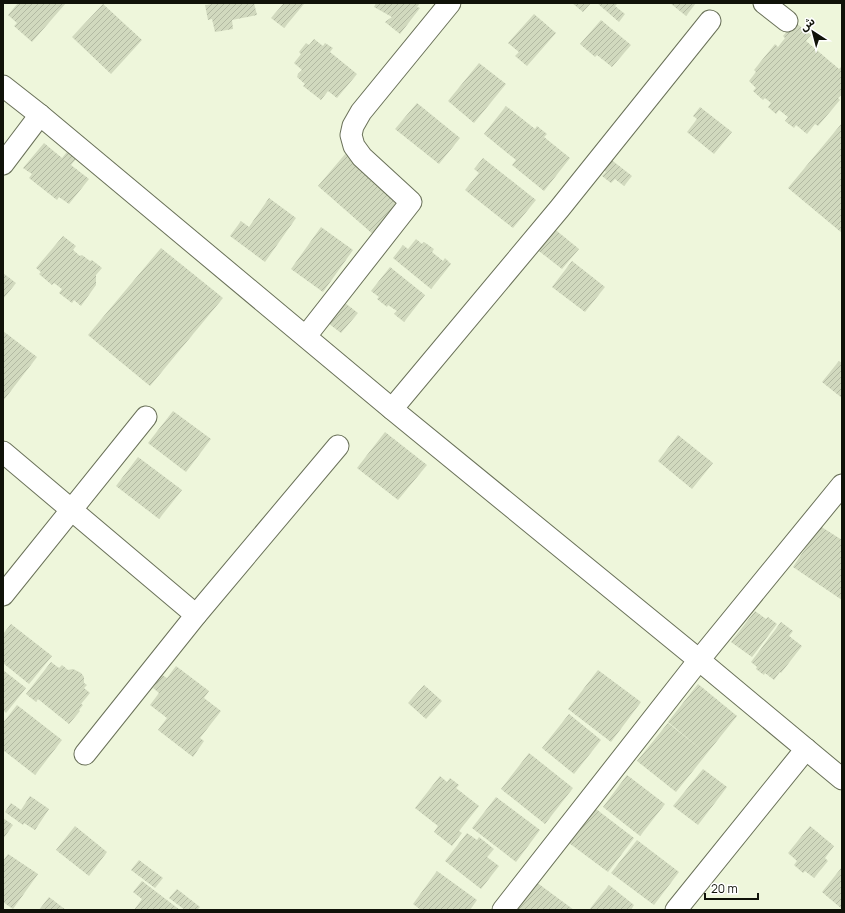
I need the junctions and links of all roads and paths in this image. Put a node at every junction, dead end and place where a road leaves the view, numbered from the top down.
1 (450, 3) edge
2 (764, 3) edge
3 (787, 21) dead end
4 (710, 22) dead end
5 (3, 86) edge
6 (40, 115) junction
7 (3, 164) edge
8 (306, 336) junction
9 (392, 409) junction
10 (146, 417) dead end
11 (338, 446) dead end
12 (3, 452) edge
13 (842, 485) edge
14 (72, 510) junction
15 (3, 595) edge
16 (196, 615) junction
17 (699, 660) junction
18 (806, 749) junction
19 (85, 754) dead end
20 (842, 779) edge
21 (503, 910) edge
22 (676, 910) edge

1 - 8 street
2 - 3 street
4 - 9 street
5 - 6 street
6 - 7 street
6 - 8 street
8 - 9 street
9 - 17 street
10 - 14 street
11 - 16 street
12 - 14 street
13 - 17 street
14 - 15 street
14 - 16 street
16 - 19 street
17 - 18 street
17 - 21 street
18 - 20 street
18 - 22 street

